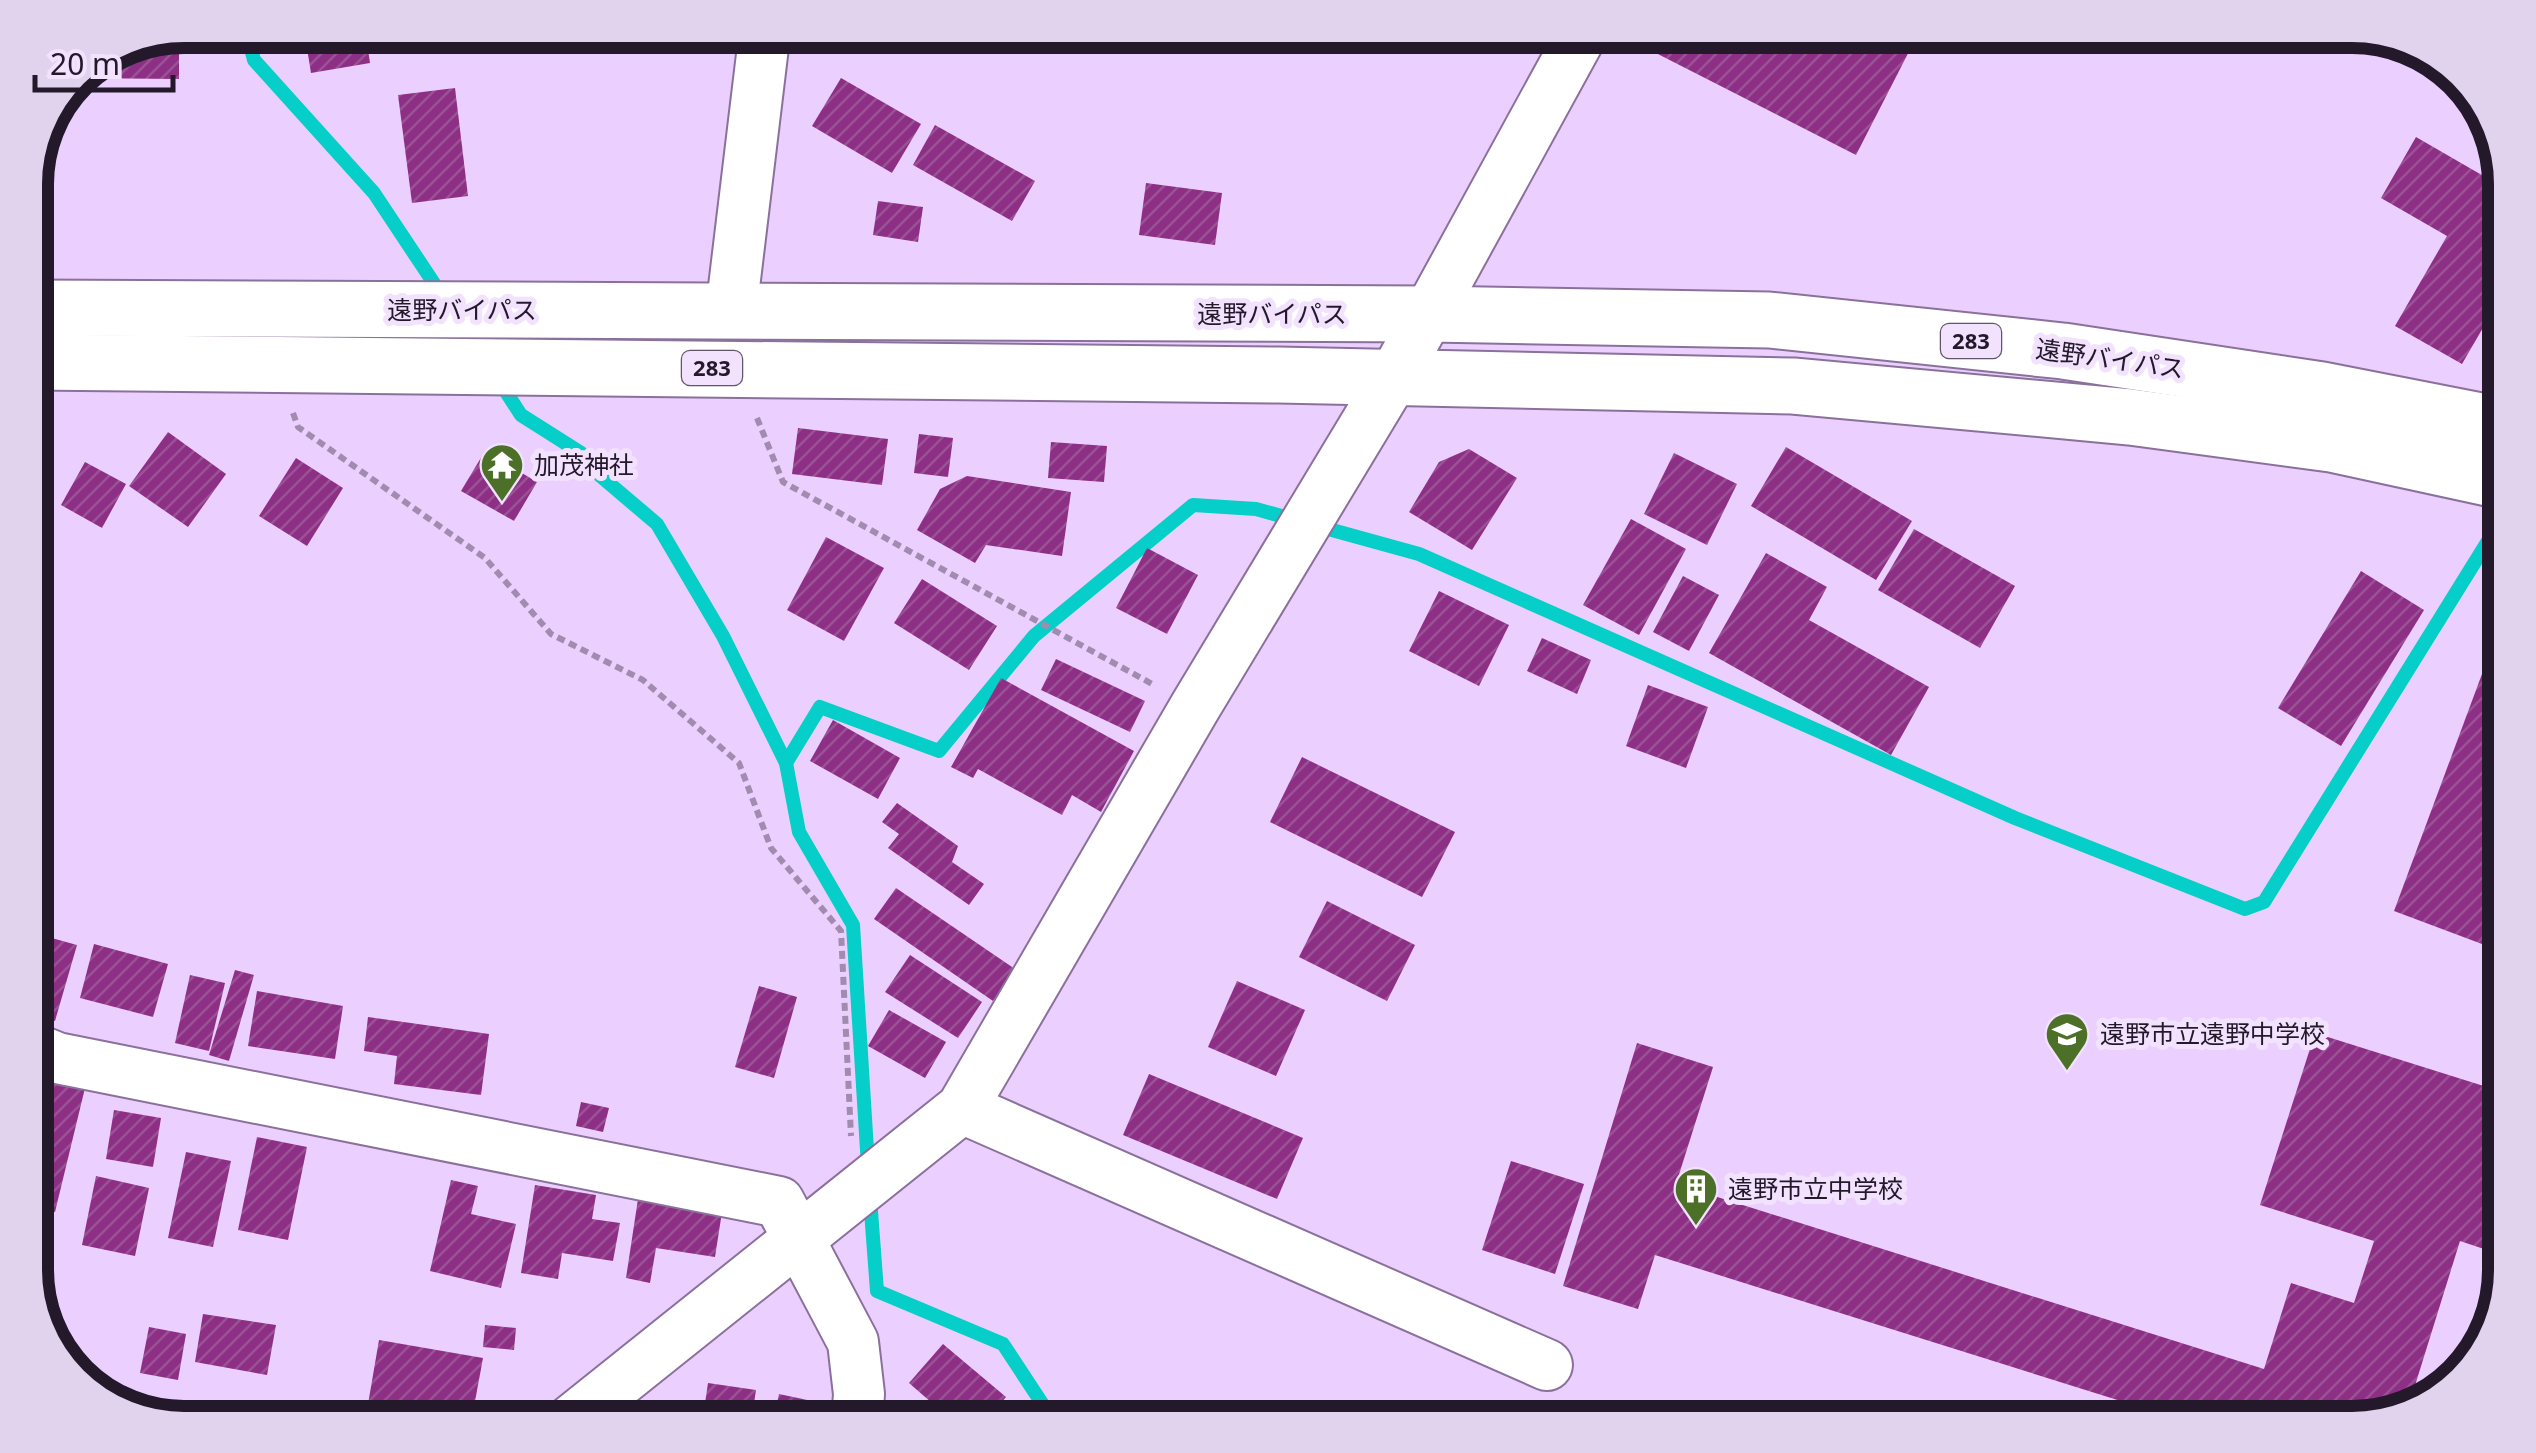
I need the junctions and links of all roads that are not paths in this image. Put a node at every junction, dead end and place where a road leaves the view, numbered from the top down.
1 (763, 48) edge
2 (1574, 48) edge
3 (48, 308) edge
4 (731, 312) junction
5 (1430, 314) junction
6 (48, 362) edge
7 (1394, 377) junction
8 (2488, 422) edge
9 (2488, 478) edge
10 (48, 1055) edge
11 (962, 1108) junction
12 (802, 1239) junction
13 (1548, 1365) dead end
14 (590, 1406) edge
15 (858, 1406) edge

1 - 4 street
2 - 5 street
3 - 4 highway, 遠野バイパス / 283
4 - 5 highway, 遠野バイパス / 283
5 - 7 street
5 - 8 highway, 遠野バイパス / 283
6 - 7 highway, 283
7 - 9 highway, 283
7 - 11 street
10 - 12 street
11 - 12 street
11 - 13 street
12 - 14 street
12 - 15 street

